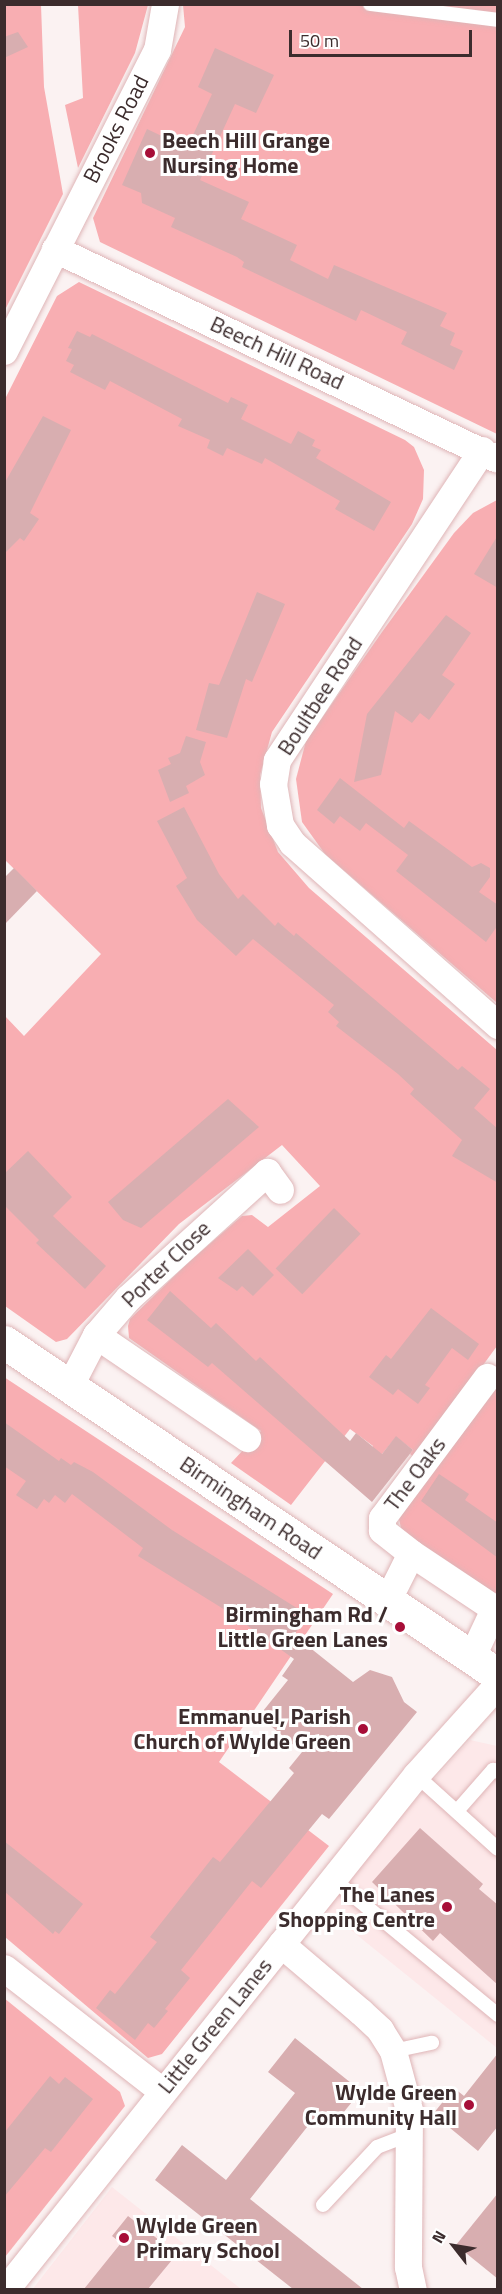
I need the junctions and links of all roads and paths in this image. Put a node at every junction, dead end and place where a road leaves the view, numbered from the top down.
1 (165, 4) edge
2 (370, 4) edge
3 (497, 21) edge
4 (56, 249) junction
5 (4, 351) edge
6 (490, 454) edge
7 (498, 1024) edge
8 (280, 1190) dead end
9 (96, 1335) junction
10 (4, 1342) edge
11 (488, 1377) dead end
12 (69, 1387) junction
13 (247, 1438) dead end
14 (411, 1552) junction
15 (388, 1599) junction
16 (496, 1610) edge
17 (485, 1666) edge
18 (498, 1684) edge
19 (498, 1772) edge
20 (416, 1775) junction
21 (457, 1811) junction
22 (498, 1849) edge
23 (333, 1879) junction
24 (281, 1944) junction
25 (4, 1968) edge
26 (498, 2016) edge
27 (432, 2043) dead end
28 (393, 2051) junction
29 (162, 2091) junction
30 (409, 2135) junction
31 (323, 2205) dead end
32 (5, 2289) edge
33 (412, 2289) edge

1 - 4 street, Brooks Road
2 - 3 lane
4 - 5 street, Brooks Road
4 - 6 street, Beech Hill Road
6 - 7 street, Boultbee Road
8 - 9 street, Porter Close
9 - 12 street, Porter Close
9 - 13 street
10 - 12 main road, Birmingham Road
11 - 14 street, The Oaks
12 - 15 main road, Birmingham Road
14 - 15 street
14 - 16 street
15 - 17 main road, Birmingham Road
16 - 17 street
18 - 20 street, Little Green Lanes
19 - 21 lane
20 - 21 lane
20 - 23 street, Little Green Lanes
21 - 22 lane
23 - 24 street, Little Green Lanes
23 - 26 lane
24 - 28 street
24 - 29 street, Little Green Lanes
25 - 29 street
27 - 28 lane
28 - 30 street
29 - 32 street, Little Green Lanes
30 - 31 lane
30 - 33 street

